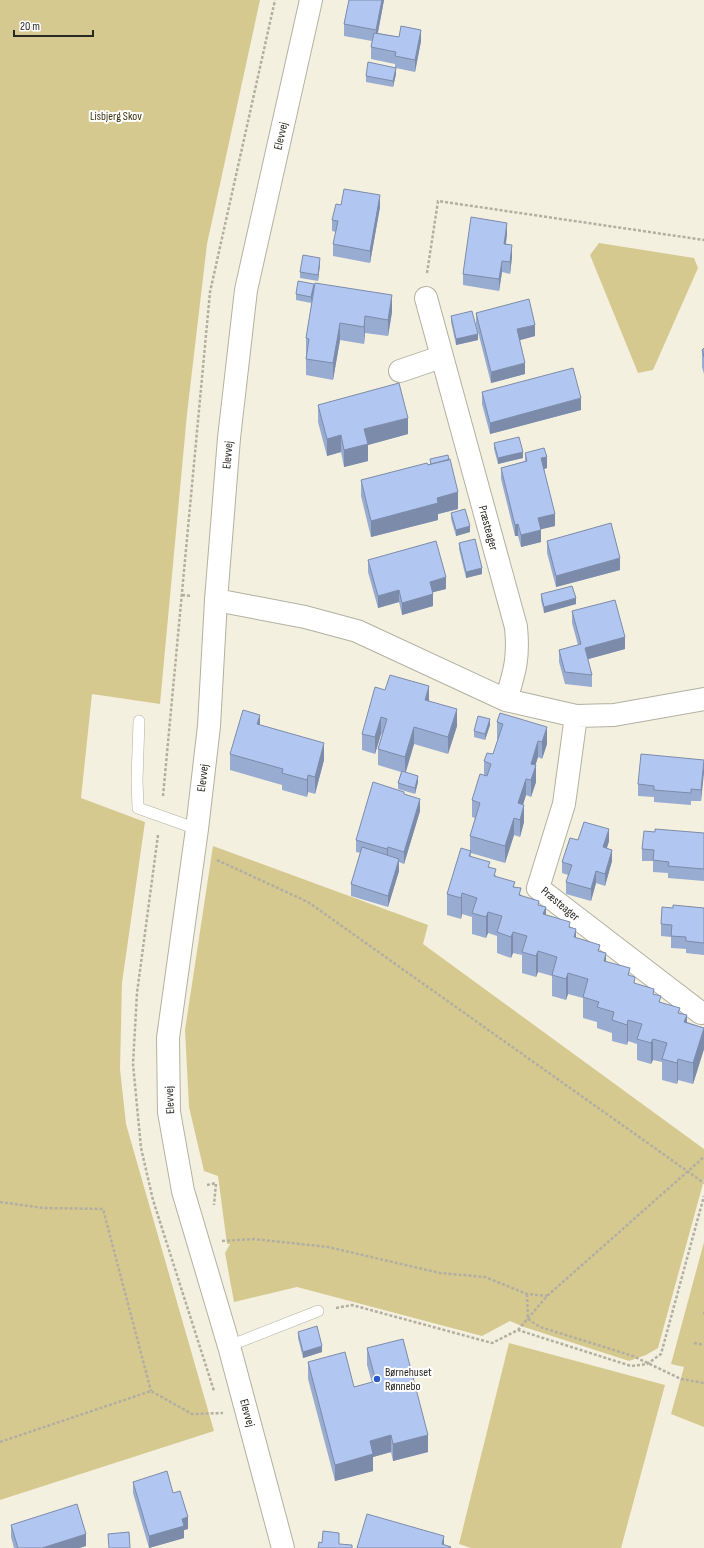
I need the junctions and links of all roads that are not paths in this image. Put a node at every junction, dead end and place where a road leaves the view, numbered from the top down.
1 (311, 0) edge
2 (426, 298) road end
3 (441, 357) junction
4 (400, 371) dead end
5 (216, 600) junction
6 (704, 699) edge
7 (506, 700) junction
8 (576, 716) junction
9 (139, 722) dead end
10 (197, 829) junction
11 (701, 1013) dead end
12 (318, 1311) road end
13 (229, 1346) junction
14 (283, 1548) edge

1 - 5 street, Elevvej
2 - 3 street, Præsteager
3 - 4 street
3 - 7 street, Præsteager
5 - 7 street
5 - 10 street, Elevvej
6 - 8 street
7 - 8 street
8 - 11 street, Præsteager
9 - 10 lane
10 - 13 street, Elevvej
12 - 13 lane
13 - 14 street, Elevvej

